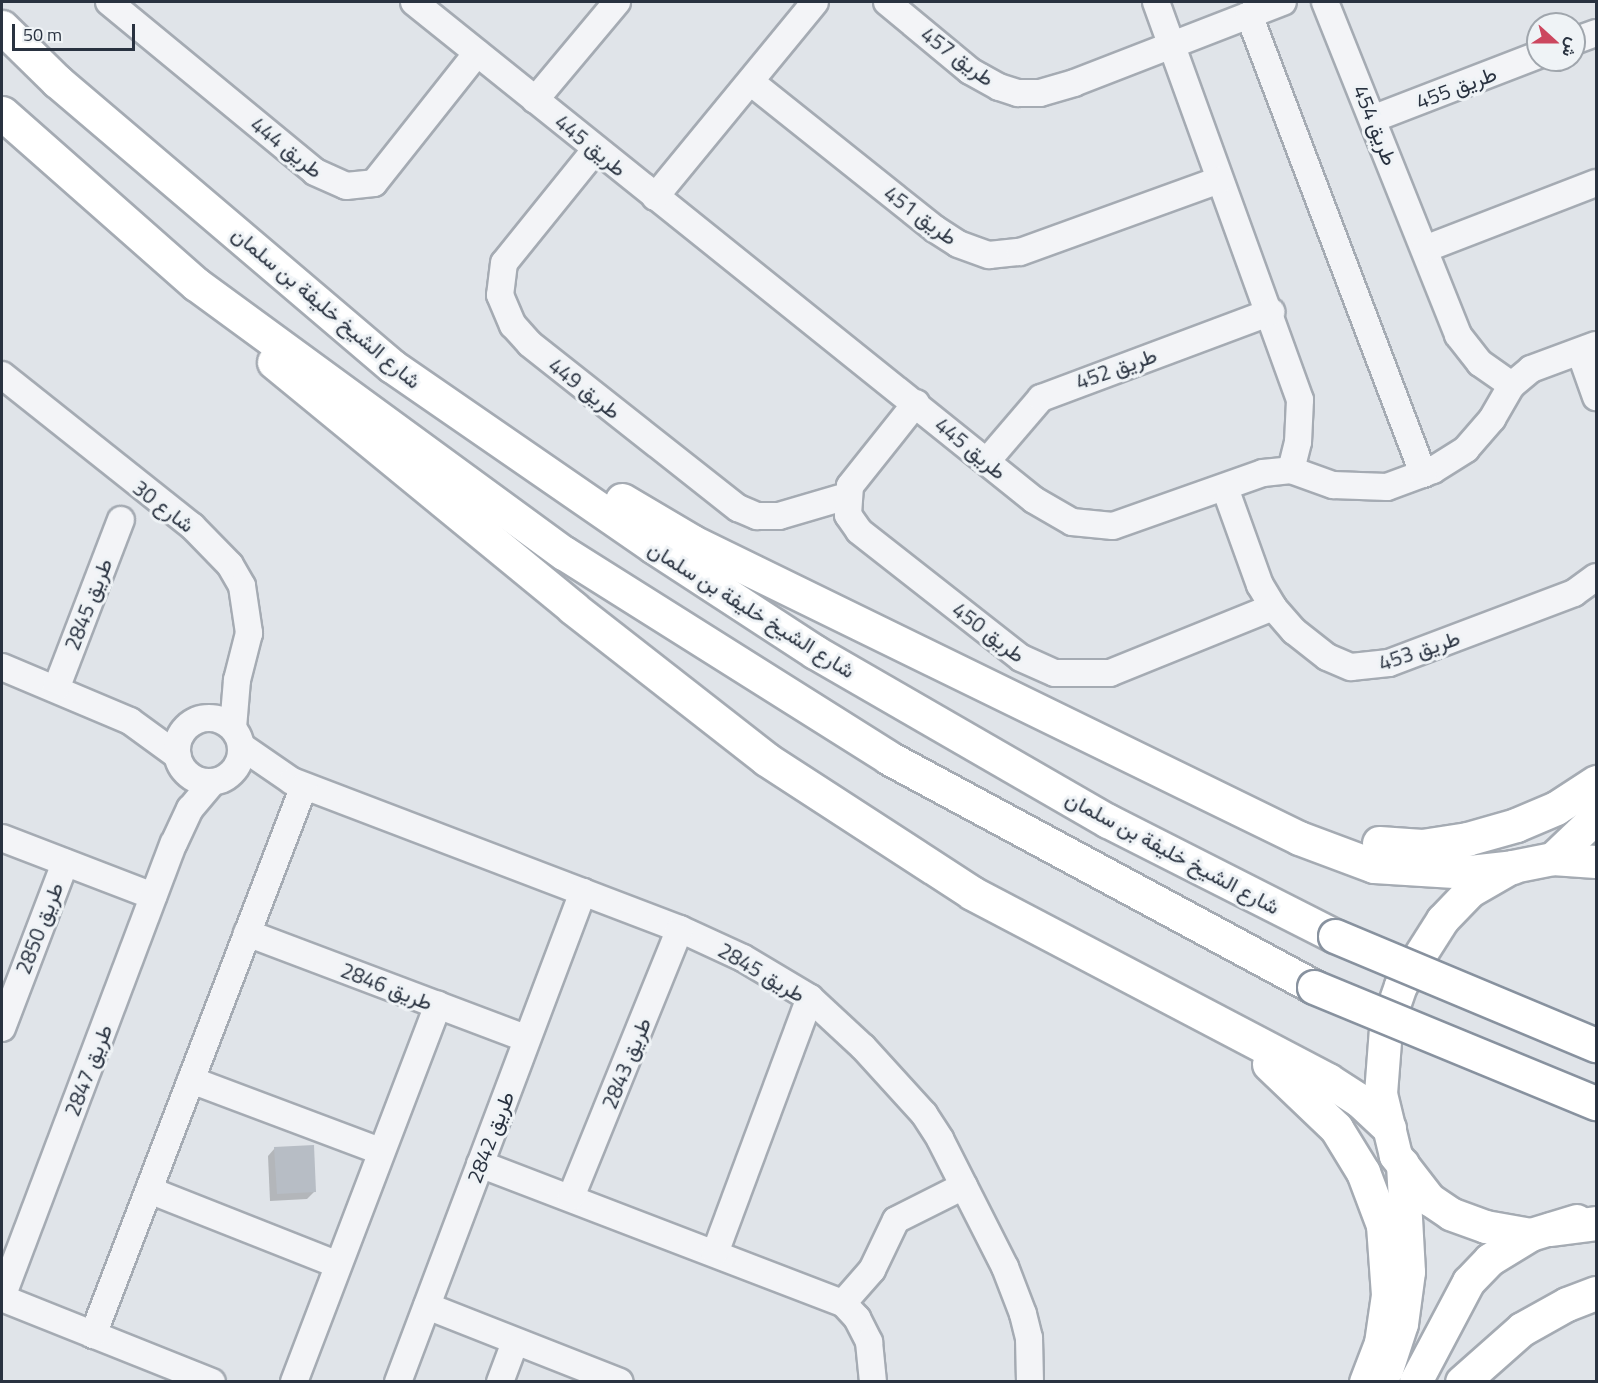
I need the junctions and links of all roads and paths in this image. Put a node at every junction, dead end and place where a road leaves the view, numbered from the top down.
1 (109, 2) edge
2 (617, 2) edge
3 (815, 2) edge
4 (887, 2) edge
5 (1156, 2) edge
6 (1283, 2) edge
7 (1325, 2) edge
8 (427, 6) edge
9 (1249, 15) junction
10 (2, 27) edge
11 (1172, 46) junction
12 (477, 53) junction
13 (1526, 60) edge
14 (752, 83) junction
15 (536, 100) junction
16 (2, 113) edge
17 (1375, 118) junction
18 (596, 149) junction
19 (1219, 180) junction
20 (1596, 183) edge
21 (655, 197) junction
22 (1425, 249) junction
23 (196, 284) junction
24 (320, 301) junction
25 (1271, 312) junction
26 (1588, 348) edge
27 (2, 375) edge
28 (1512, 386) junction
29 (1596, 397) edge
30 (916, 403) junction
31 (987, 461) junction
32 (1291, 470) junction
33 (1423, 474) junction
34 (1225, 488) junction
35 (847, 496) junction
36 (121, 520) dead end
37 (1596, 577) edge
38 (1273, 607) junction
39 (2, 668) edge
40 (237, 680) junction
41 (56, 689) junction
42 (130, 721) junction
43 (199, 721) junction
44 (237, 737) junction
45 (181, 763) junction
46 (1163, 773) junction
47 (222, 778) junction
48 (1596, 782) edge
49 (298, 783) junction
50 (1596, 818) edge
51 (2, 838) edge
52 (174, 843) junction
53 (1553, 859) junction
54 (65, 862) junction
55 (1596, 862) edge
56 (1513, 867) junction
57 (582, 892) junction
58 (153, 896) junction
59 (681, 929) junction
60 (247, 933) junction
61 (810, 999) junction
62 (438, 1005) junction
63 (1210, 1021) junction
64 (2, 1028) edge
65 (527, 1039) junction
66 (1596, 1045) edge
67 (191, 1080) junction
68 (1596, 1103) edge
69 (1389, 1128) junction
70 (380, 1150) junction
71 (480, 1164) junction
72 (1402, 1164) junction
73 (964, 1186) junction
74 (149, 1190) junction
75 (571, 1197) junction
76 (1596, 1210) edge
77 (1596, 1223) edge
78 (1540, 1232) junction
79 (715, 1253) junction
80 (338, 1265) junction
81 (1596, 1293) edge
82 (2, 1297) edge
83 (843, 1303) junction
84 (427, 1306) junction
85 (93, 1335) junction
86 (515, 1342) junction
87 (212, 1382) edge
88 (294, 1382) edge
89 (398, 1382) edge
90 (500, 1382) edge
91 (620, 1382) edge
92 (873, 1382) edge
93 (1030, 1382) edge
94 (1366, 1382) edge
95 (1381, 1382) edge
96 (1416, 1382) edge
97 (1462, 1382) edge

1 - 12 street, طريق 444
2 - 15 street
3 - 14 street
4 - 11 street, طريق 457
5 - 11 street
6 - 9 street, طريق 457
7 - 17 street, طريق 454
8 - 12 street, طريق 445
9 - 11 street, طريق 457
9 - 33 street
10 - 24 highway, شارع الشيخ خليفة بن سلمان
11 - 19 street
12 - 15 street, طريق 445
13 - 17 street, طريق 455
14 - 19 street, طريق 451
14 - 21 street
15 - 18 street, طريق 445
16 - 23 highway
17 - 22 street, طريق 454
18 - 21 street, طريق 445
18 - 35 street, طريق 449
19 - 25 street
20 - 22 street
21 - 30 street, طريق 445
22 - 28 street, طريق 454
23 - 63 highway
23 - 68 highway, bridge
24 - 46 highway
24 - 66 highway, شارع الشيخ خليفة بن سلمان, bridge
25 - 31 street, طريق 452
25 - 32 street
26 - 28 street, طريق 445
26 - 29 street
27 - 40 street, شارع 30
28 - 33 street, طريق 445
30 - 31 street, طريق 445
30 - 35 street
31 - 34 street, طريق 445
32 - 33 street, طريق 445
32 - 34 street, طريق 445
34 - 38 street, طريق 453
35 - 38 street, طريق 450
36 - 41 street, طريق 2845
37 - 38 street, طريق 453
39 - 41 street
40 - 43 street, شارع 30
40 - 44 street, شارع 30
41 - 42 street
42 - 43 street
42 - 45 street
43 - 44 street
43 - 45 street
44 - 47 street
44 - 49 street, طريق 2845
45 - 47 street
45 - 52 street, طريق 2847
46 - 48 highway
46 - 56 highway
47 - 49 street, طريق 2845
47 - 52 street, طريق 2847
49 - 57 street, طريق 2845
49 - 60 street
50 - 53 main road
51 - 54 street
52 - 58 street, طريق 2847
53 - 55 main road
53 - 56 main road
54 - 58 street
54 - 64 street, طريق 2850
56 - 69 main road
57 - 59 street, طريق 2845
57 - 65 street, طريق 2842
58 - 82 street, طريق 2847
59 - 61 street, طريق 2845
59 - 75 street, طريق 2843
60 - 62 street, طريق 2846
60 - 67 street
61 - 73 street, طريق 2845
61 - 79 street
62 - 65 street, طريق 2846
62 - 70 street
63 - 69 highway
63 - 94 highway
65 - 71 street, طريق 2842
67 - 70 street
67 - 74 street
69 - 72 main road
70 - 80 street
71 - 75 street
71 - 84 street, طريق 2842
72 - 78 main road
72 - 95 main road
73 - 83 street
73 - 93 street, طريق 2845
74 - 80 street
74 - 85 street
75 - 79 street
76 - 78 main road
77 - 78 highway
78 - 96 main road
79 - 83 street
80 - 88 street
81 - 97 highway
82 - 85 street
83 - 92 street
84 - 86 street
84 - 89 street, طريق 2842
85 - 87 street
86 - 90 street
86 - 91 street

